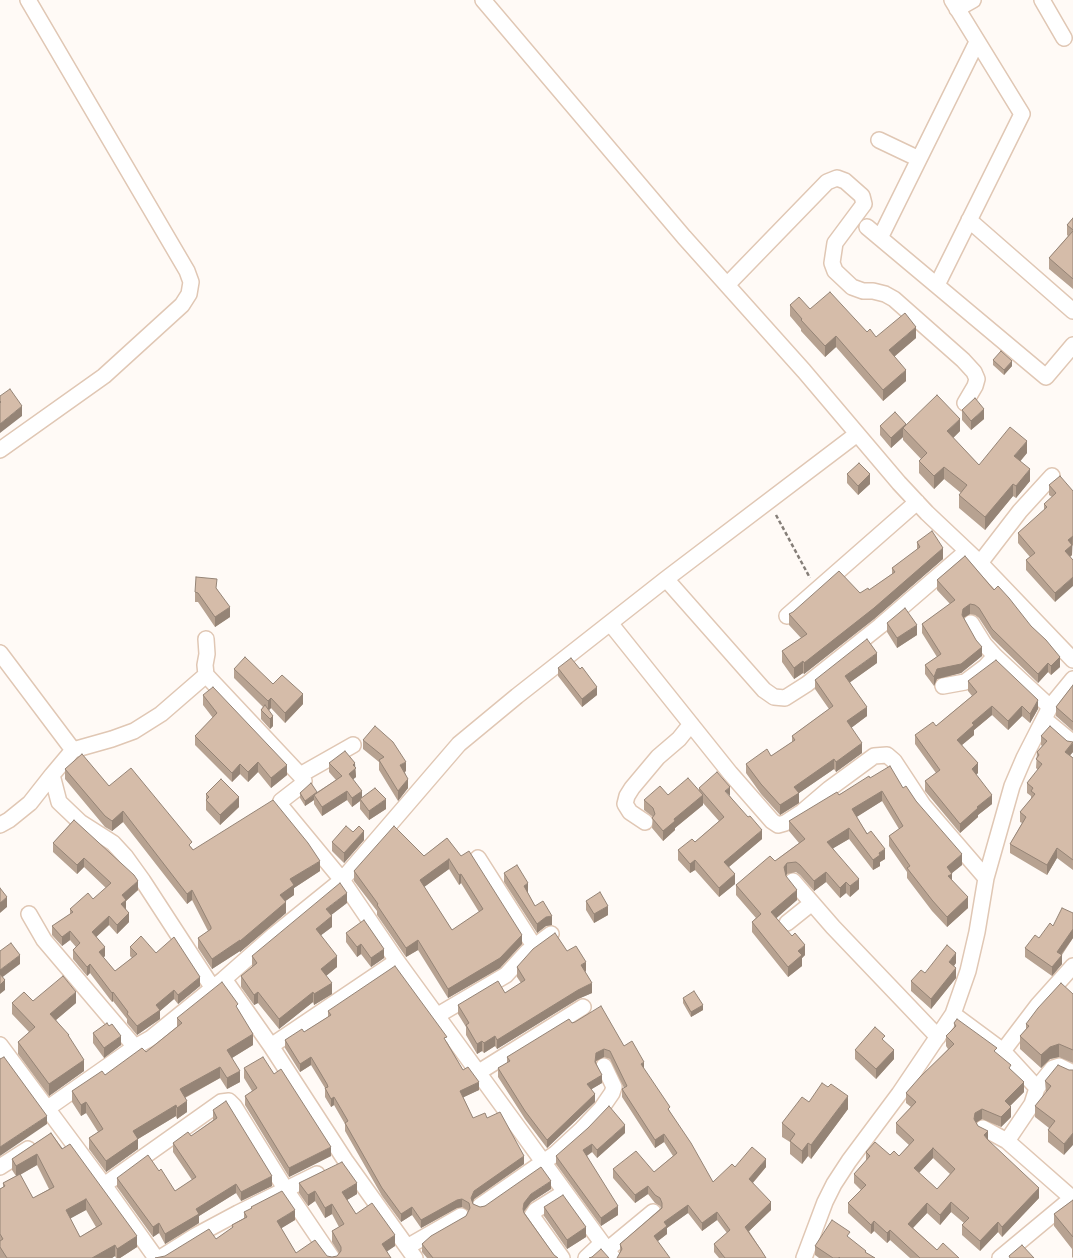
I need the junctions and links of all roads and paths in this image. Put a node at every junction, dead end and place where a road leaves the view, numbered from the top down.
1 (28, 0) edge
2 (483, 0) edge
3 (972, 0) edge
4 (1042, 0) edge
5 (955, 4) edge
6 (1064, 38) dead end
7 (977, 42) junction
8 (878, 140) dead end
9 (919, 159) junction
10 (970, 220) junction
11 (867, 227) dead end
12 (880, 238) junction
13 (727, 285) junction
14 (937, 285) junction
15 (1073, 311) edge
16 (1073, 345) edge
17 (965, 403) dead end
18 (858, 434) junction
19 (0, 450) edge
20 (1052, 476) dead end
21 (768, 501) junction
22 (917, 502) junction
23 (967, 551) junction
24 (980, 563) junction
25 (666, 579) junction
26 (816, 590) junction
27 (787, 616) dead end
28 (610, 623) junction
29 (971, 623) dead end
30 (206, 639) dead end
31 (0, 653) edge
32 (995, 656) junction
33 (1073, 660) edge
34 (206, 675) junction
35 (1073, 679) edge
36 (943, 686) dead end
37 (1047, 713) junction
38 (691, 724) junction
39 (1073, 742) edge
40 (353, 745) dead end
41 (73, 750) junction
42 (52, 775) junction
43 (300, 775) junction
44 (645, 822) dead end
45 (0, 825) edge
46 (478, 858) dead end
47 (986, 878) junction
48 (342, 880) junction
49 (793, 880) dead end
50 (812, 903) junction
51 (29, 914) dead end
52 (787, 923) dead end
53 (551, 934) edge
54 (534, 946) junction
55 (397, 961) junction
56 (1073, 966) edge
57 (218, 983) junction
58 (583, 1007) dead end
59 (953, 1014) junction
60 (438, 1015) junction
61 (938, 1037) junction
62 (0, 1045) edge
63 (135, 1046) junction
64 (271, 1046) junction
65 (1003, 1051) junction
66 (604, 1066) dead end
67 (479, 1072) junction
68 (1073, 1073) edge
69 (1037, 1088) junction
70 (48, 1108) junction
71 (983, 1128) edge
72 (1007, 1141) junction
73 (36, 1143) edge
74 (345, 1160) junction
75 (545, 1162) junction
76 (0, 1167) edge
77 (104, 1185) junction
78 (286, 1190) junction
79 (565, 1192) junction
80 (1072, 1199) edge
81 (480, 1206) edge
82 (653, 1212) dead end
83 (461, 1216) edge
84 (607, 1250) edge
85 (411, 1253) edge
86 (158, 1258) edge
87 (332, 1258) edge
88 (562, 1258) edge
89 (586, 1258) edge
90 (804, 1258) edge
91 (1000, 1258) edge

1 - 19 street
2 - 13 street
3 - 5 street
4 - 6 street
5 - 7 street
7 - 9 street
7 - 10 street
8 - 9 street
9 - 12 street
10 - 14 street
10 - 15 street
11 - 12 street
12 - 14 street
13 - 17 street
13 - 18 street
14 - 16 street
18 - 21 street
18 - 22 street
20 - 24 street
21 - 25 street
21 - 26 path
22 - 23 street
22 - 26 street
23 - 24 street
23 - 25 street
24 - 33 street
25 - 28 street
26 - 27 street
28 - 38 street
28 - 48 street
29 - 32 street
30 - 34 street
31 - 41 street
32 - 36 street
32 - 37 street
34 - 41 street
34 - 43 street
35 - 37 street
37 - 39 street
37 - 47 street
38 - 44 street
38 - 47 street
40 - 43 street
41 - 42 street
42 - 45 street
42 - 57 street
43 - 48 street
46 - 54 street
47 - 59 street
48 - 55 street
48 - 57 street
49 - 50 street
50 - 52 street
50 - 61 street
51 - 63 street
53 - 54 street
54 - 60 street
55 - 60 street
55 - 64 street
56 - 65 street
57 - 63 street
57 - 64 street
58 - 67 street
59 - 61 street
59 - 65 street
60 - 67 street
61 - 90 street
62 - 70 street
63 - 70 street
64 - 74 street
65 - 69 street
66 - 75 street
67 - 75 street
68 - 69 street
69 - 72 street
70 - 77 street
71 - 72 street
72 - 80 street
73 - 76 street
74 - 78 street
74 - 85 street
75 - 79 street
75 - 81 street
77 - 78 street
77 - 86 street
78 - 86 street
78 - 87 street
79 - 84 street
79 - 88 street
80 - 91 street
82 - 84 street
83 - 85 street
84 - 89 street

